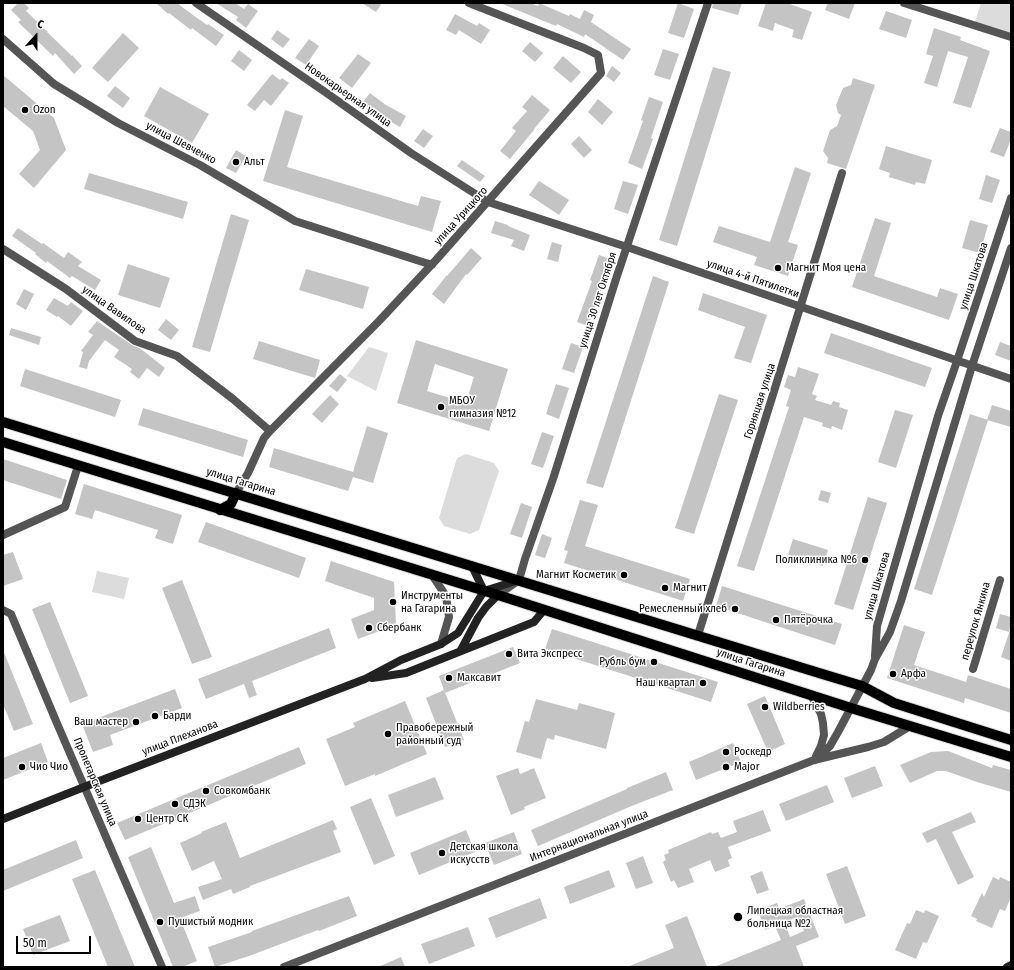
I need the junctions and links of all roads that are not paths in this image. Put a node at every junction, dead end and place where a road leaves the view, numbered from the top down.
1 (196, 3) edge
2 (468, 3) edge
3 (708, 3) edge
4 (904, 3) edge
5 (1011, 37) edge
6 (3, 39) edge
7 (842, 173) dead end
8 (1011, 198) edge
9 (488, 202) junction
10 (627, 247) junction
11 (1011, 248) edge
12 (3, 249) edge
13 (432, 265) junction
14 (801, 307) junction
15 (957, 361) junction
16 (972, 366) junction
17 (1011, 379) edge
18 (3, 422) edge
19 (270, 431) junction
20 (3, 442) edge
21 (78, 466) junction
22 (236, 493) junction
23 (220, 510) junction
24 (3, 536) edge
25 (472, 566) junction
26 (432, 575) junction
27 (519, 580) junction
28 (1000, 580) dead end
29 (484, 591) junction
30 (498, 595) junction
31 (3, 610) edge
32 (544, 610) junction
33 (478, 618) junction
34 (698, 636) junction
35 (441, 644) junction
36 (461, 650) junction
37 (875, 659) junction
38 (973, 669) dead end
39 (365, 679) junction
40 (862, 686) junction
41 (811, 695) junction
42 (851, 708) junction
43 (910, 726) junction
44 (1011, 740) edge
45 (1011, 757) edge
46 (814, 760) junction
47 (85, 787) junction
48 (3, 819) edge
49 (1011, 965) edge
50 (162, 967) edge
51 (284, 967) edge
52 (1007, 967) edge

1 - 9 street, Новокарьерная улица
2 - 9 street, улица Урицкого
3 - 10 street, улица 30 лет Октября
4 - 5 street
6 - 13 street, улица Шевченко
7 - 14 street, Горняцкая улица
8 - 15 street, улица Шкатова
9 - 10 street, улица 4-й Пятилетки
9 - 13 street, улица Урицкого
10 - 14 street, улица 4-й Пятилетки
10 - 27 street, улица 30 лет Октября
11 - 16 street
12 - 19 street, улица Вавилова
13 - 19 street, улица Урицкого
14 - 15 street, улица 4-й Пятилетки
14 - 34 street, Горняцкая улица
15 - 16 street, улица 4-й Пятилетки
15 - 37 street, улица Шкатова
16 - 17 street, улица 4-й Пятилетки
16 - 37 street
18 - 22 main road, улица Гагарина
19 - 22 street, улица Урицкого
20 - 21 main road, улица Гагарина
21 - 23 main road, улица Гагарина
21 - 24 street
22 - 23 main road
22 - 25 main road, улица Гагарина
23 - 26 main road, улица Гагарина
25 - 27 main road, улица Гагарина
25 - 29 main road
26 - 29 main road, улица Гагарина
26 - 35 street
27 - 29 main road
27 - 30 street
27 - 34 main road, улица Гагарина
28 - 38 street, переулок Янкина
29 - 30 main road, улица Гагарина
29 - 33 main road
29 - 35 main road, улица Плеханова
30 - 32 main road, улица Гагарина
30 - 33 main road
31 - 47 street, Пролетарская улица
32 - 36 main road, улица Плеханова
32 - 41 main road, улица Гагарина
33 - 36 main road
34 - 40 main road, улица Гагарина
35 - 39 main road, улица Плеханова
36 - 39 main road, улица Плеханова
37 - 40 street
39 - 47 main road, улица Плеханова
40 - 42 street
40 - 44 main road, улица Гагарина
41 - 42 main road, улица Гагарина
41 - 46 street
42 - 43 main road, улица Гагарина
42 - 46 street
43 - 45 main road, улица Гагарина
43 - 46 street
46 - 51 street, Интернациональная улица
47 - 48 main road, улица Плеханова
47 - 50 street, Пролетарская улица
49 - 52 main road

